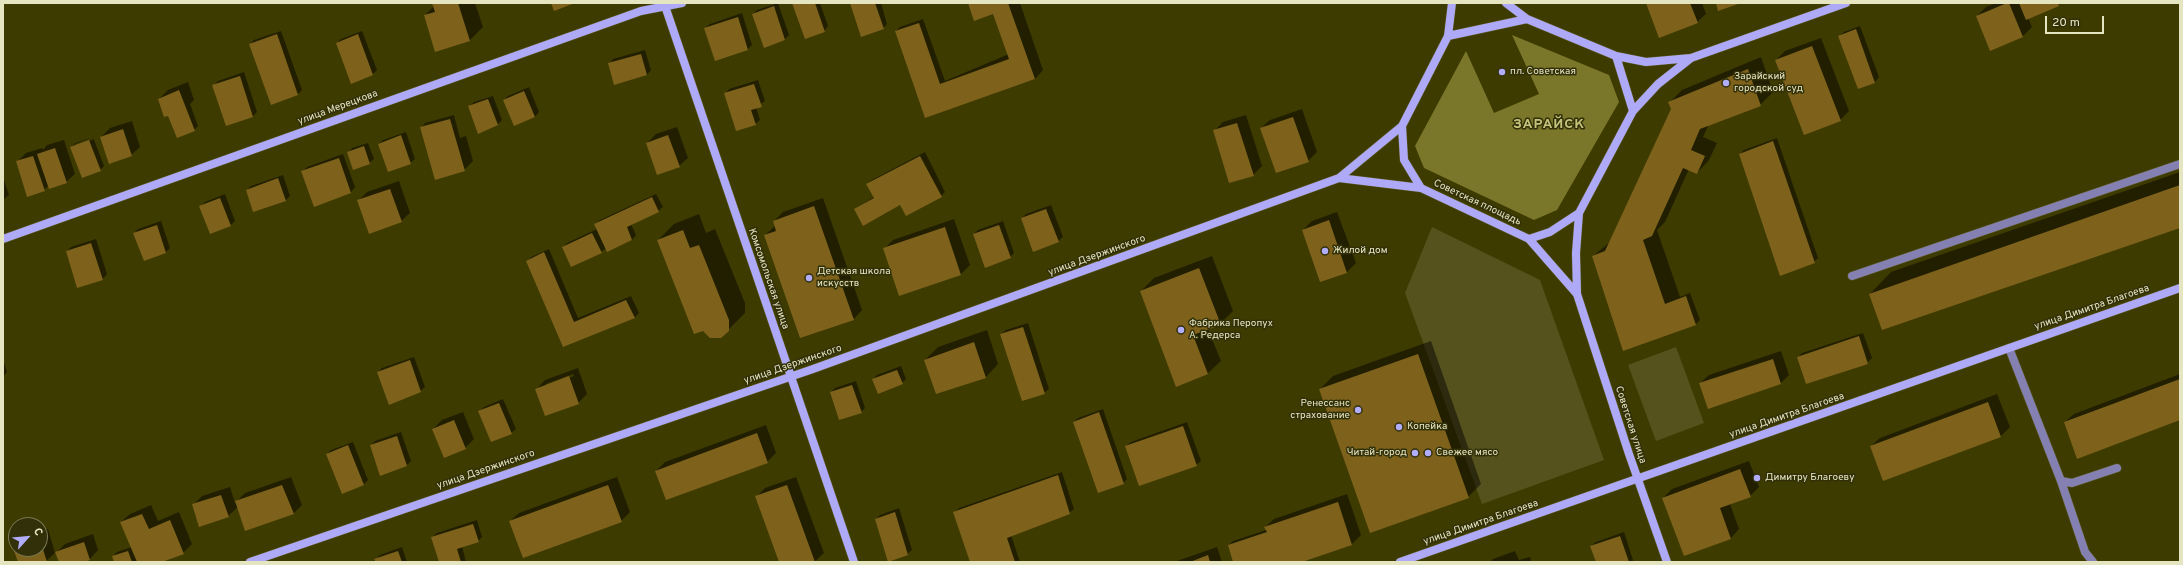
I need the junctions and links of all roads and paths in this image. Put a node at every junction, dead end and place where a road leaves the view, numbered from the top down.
1 (682, 3) edge
2 (1452, 3) edge
3 (1506, 3) edge
4 (1846, 3) edge
5 (664, 5) edge
6 (1527, 19) junction
7 (1448, 36) junction
8 (1616, 56) junction
9 (1691, 58) junction
10 (1633, 111) junction
11 (1402, 126) junction
12 (2180, 164) edge
13 (1339, 178) junction
14 (1420, 188) junction
15 (1579, 213) junction
16 (3, 238) edge
17 (1529, 239) junction
18 (1852, 276) dead end
19 (2180, 288) edge
20 (1577, 294) junction
21 (2009, 348) junction
22 (791, 376) junction
23 (2117, 468) dead end
24 (1638, 479) junction
25 (2061, 481) junction
26 (250, 562) edge
27 (854, 562) edge
28 (1400, 562) edge
29 (1667, 562) edge
30 (2093, 562) edge

1 - 5 street, улица Мерецкова
2 - 7 street
3 - 6 street
4 - 9 street
5 - 16 street, улица Мерецкова
5 - 22 street, Комсомольская улица
6 - 7 street
6 - 8 street
7 - 11 street
8 - 9 street
8 - 10 street
9 - 10 street
10 - 15 street, Советская площадь
11 - 13 street, улица Дзержинского
11 - 14 street, Советская площадь
12 - 18 lane
13 - 14 street, улица Дзержинского
13 - 22 street, улица Дзержинского
14 - 17 street, Советская площадь
15 - 17 street, Советская площадь
15 - 20 street, Советская улица
17 - 20 street, Советская улица
19 - 21 street, улица Димитра Благоева
20 - 24 street, Советская улица
21 - 24 street, улица Димитра Благоева
21 - 25 lane
22 - 26 street, улица Дзержинского
22 - 27 street, Комсомольская улица
23 - 25 lane
24 - 28 street, улица Димитра Благоева
24 - 29 street, Советская улица
25 - 30 lane

